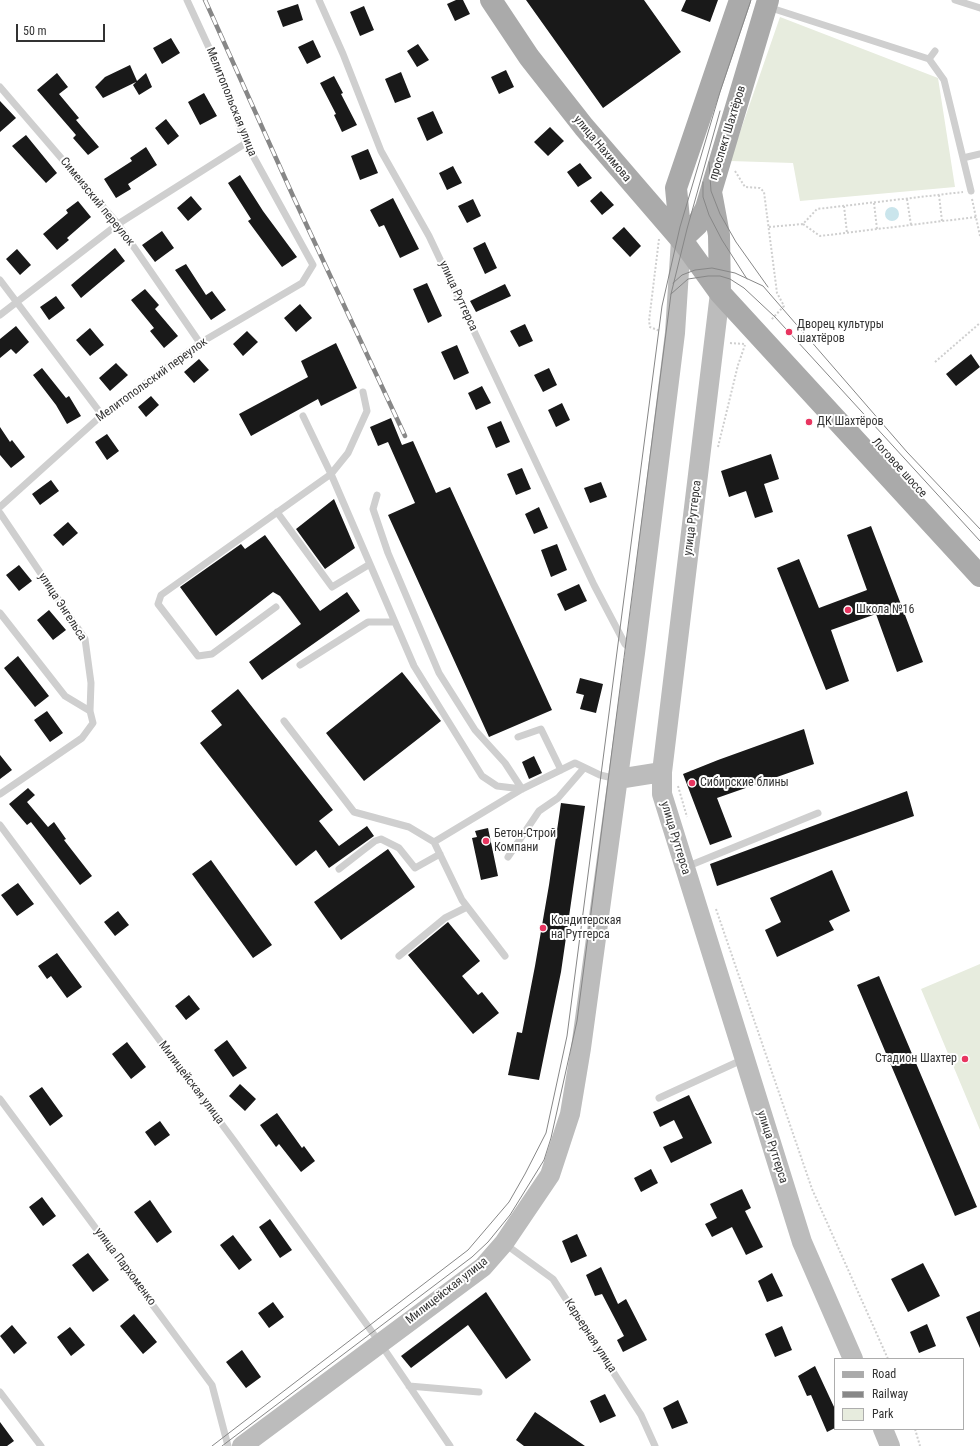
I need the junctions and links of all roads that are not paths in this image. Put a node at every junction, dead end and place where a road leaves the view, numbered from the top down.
1 (187, 0) edge
2 (319, 0) edge
3 (491, 0) edge
4 (740, 0) edge
5 (955, 0) edge
6 (767, 3) edge
7 (980, 8) edge
8 (935, 51) dead end
9 (929, 60) junction
10 (0, 87) edge
11 (246, 143) junction
12 (980, 154) edge
13 (963, 158) junction
14 (711, 191) junction
15 (971, 191) road end
16 (118, 224) junction
17 (682, 241) junction
18 (312, 265) joint
19 (0, 280) edge
20 (720, 284) junction
21 (16, 303) junction
22 (0, 315) edge
23 (200, 343) junction
24 (363, 392) dead end
25 (102, 415) junction
26 (303, 416) dead end
27 (331, 474) junction
28 (377, 495) dead end
29 (0, 507) edge
30 (277, 512) junction
31 (0, 513) edge
32 (980, 556) edge
33 (370, 564) junction
34 (980, 576) edge
35 (276, 607) dead end
36 (0, 613) edge
37 (395, 622) junction
38 (635, 653) junction
39 (300, 665) dead end
40 (90, 711) junction
41 (284, 720) dead end
42 (518, 737) dead end
43 (584, 768) junction
44 (561, 770) junction
45 (669, 776) junction
46 (618, 779) junction
47 (522, 789) junction
48 (0, 794) edge
49 (818, 813) dead end
50 (0, 825) edge
51 (434, 842) junction
52 (440, 854) junction
53 (508, 857) dead end
54 (684, 868) junction
55 (339, 869) dead end
56 (467, 906) junction
57 (399, 956) dead end
58 (504, 956) dead end
59 (744, 1059) junction
60 (660, 1098) dead end
61 (0, 1099) edge
62 (504, 1243) junction
63 (380, 1343) junction
64 (853, 1358) edge
65 (409, 1386) junction
66 (0, 1392) edge
67 (479, 1392) dead end
68 (883, 1430) edge
69 (41, 1446) edge
70 (228, 1446) edge
71 (242, 1446) edge
72 (450, 1446) edge
73 (655, 1446) edge
74 (890, 1446) edge

1 - 11 lane, Мелитопольская улица
2 - 38 lane, улица Рутгерса
3 - 17 main road, улица Нахимова
4 - 17 main road
5 - 7 lane
6 - 9 lane
6 - 14 main road, проспект Шахтёров
8 - 9 lane
9 - 13 lane
10 - 16 lane, Симеизский переулок
11 - 16 lane
11 - 18 lane, Мелитопольская улица
12 - 13 lane
13 - 15 lane
14 - 17 main road
14 - 20 main road, проспект Шахтёров
16 - 21 lane
16 - 23 lane, Симеизский переулок
17 - 20 main road, улица Нахимова
17 - 38 main road
18 - 23 lane, Мелитопольский переулок
19 - 21 lane
20 - 32 main road, Логовое шоссе
20 - 34 main road, Логовое шоссе
20 - 45 main road, улица Рутгерса
21 - 22 lane
21 - 25 lane
23 - 25 lane, Мелитопольский переулок
24 - 27 lane
25 - 29 lane, Мелитопольский переулок
26 - 27 lane
27 - 30 lane
27 - 33 lane
28 - 47 lane
30 - 33 lane
30 - 35 lane
31 - 40 lane, улица Энгельса
33 - 37 lane
36 - 40 lane
37 - 39 lane
37 - 47 lane
38 - 46 main road
40 - 48 lane, улица Энгельса
41 - 51 lane
42 - 44 lane
43 - 44 lane
43 - 46 lane
43 - 53 lane
44 - 47 lane
45 - 46 main road
45 - 54 main road, улица Рутгерса
46 - 62 main road, Милицейская улица
47 - 51 lane
49 - 54 lane
50 - 63 lane, Милицейская улица
51 - 52 lane
52 - 55 lane
52 - 56 lane
54 - 59 main road, улица Рутгерса
56 - 57 lane
56 - 58 lane
59 - 60 lane
59 - 64 main road, улица Рутгерса
61 - 70 lane, улица Пархоменко
62 - 63 main road, Милицейская улица
62 - 73 lane, Карьерная улица
63 - 65 lane
63 - 71 main road, Милицейская улица
65 - 67 lane
65 - 72 lane
66 - 69 lane
68 - 74 main road

